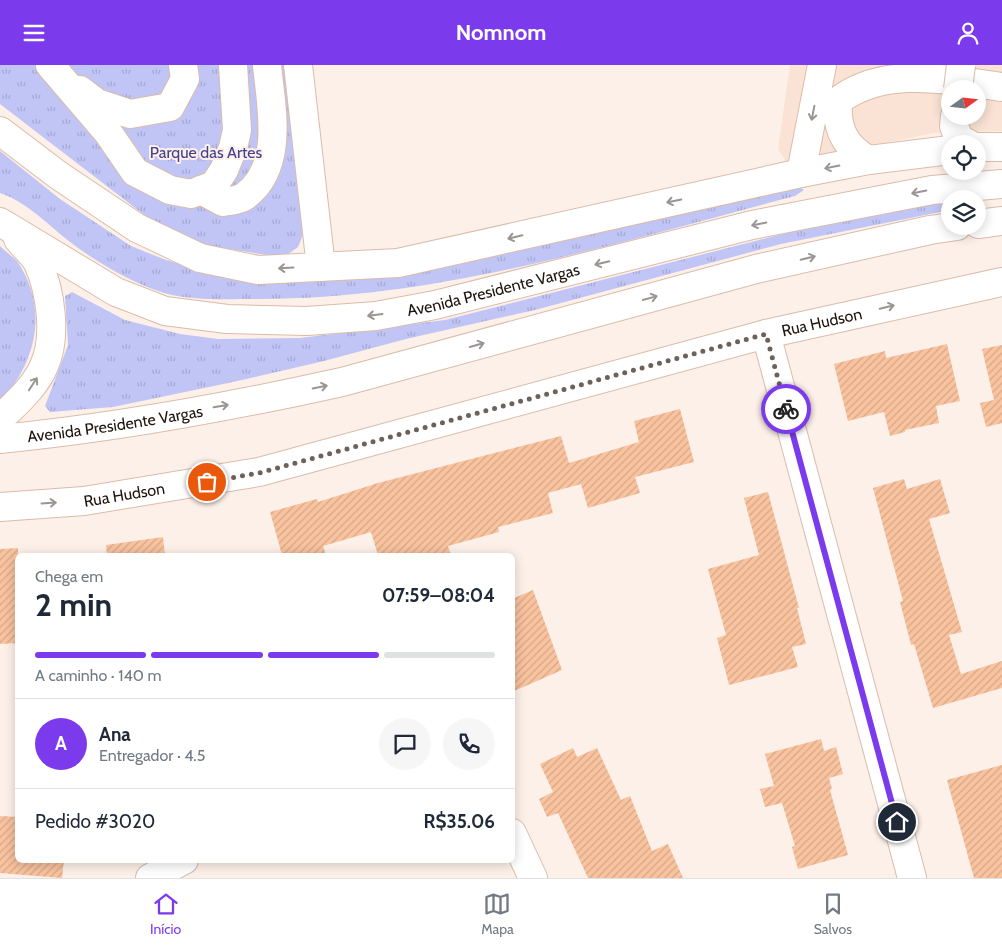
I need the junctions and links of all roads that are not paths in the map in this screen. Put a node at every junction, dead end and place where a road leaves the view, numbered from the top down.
1 (183, 65) edge
2 (233, 65) edge
3 (267, 65) edge
4 (298, 65) edge
5 (822, 65) edge
6 (961, 65) edge
7 (54, 69) edge
8 (905, 69) edge
9 (959, 80) edge
10 (1002, 87) edge
11 (0, 131) edge
12 (957, 134) edge
13 (986, 147) edge
14 (1002, 147) edge
15 (869, 160) junction
16 (801, 173) junction
17 (1002, 184) edge
18 (201, 190) junction
19 (1002, 221) edge
20 (986, 223) edge
21 (4, 225) edge
22 (941, 228) edge
23 (321, 267) junction
24 (1002, 282) edge
25 (766, 334) junction
26 (0, 419) edge
27 (0, 439) edge
28 (0, 507) edge
29 (515, 839) edge
30 (178, 863) edge
31 (150, 878) edge
32 (533, 878) edge
33 (912, 878) edge

1 - 7 main road
2 - 18 main road
3 - 18 main road
4 - 23 main road
5 -> 16 main road
6 - 9 main road, bridge
7 - 18 main road
8 - 10 main road
8 - 15 main road
23 -> 11 main road
12 - 15 main road
13 - 14 main road
15 -> 16 main road
16 -> 23 main road
17 -> 21 main road, Avenida Presidente Vargas
19 - 20 main road
26 -> 21 main road
27 -> 22 main road, Avenida Presidente Vargas
25 -> 24 main road, Rua Hudson
28 -> 25 main road, Rua Hudson
25 - 33 main road
29 - 32 main road
30 - 31 main road

